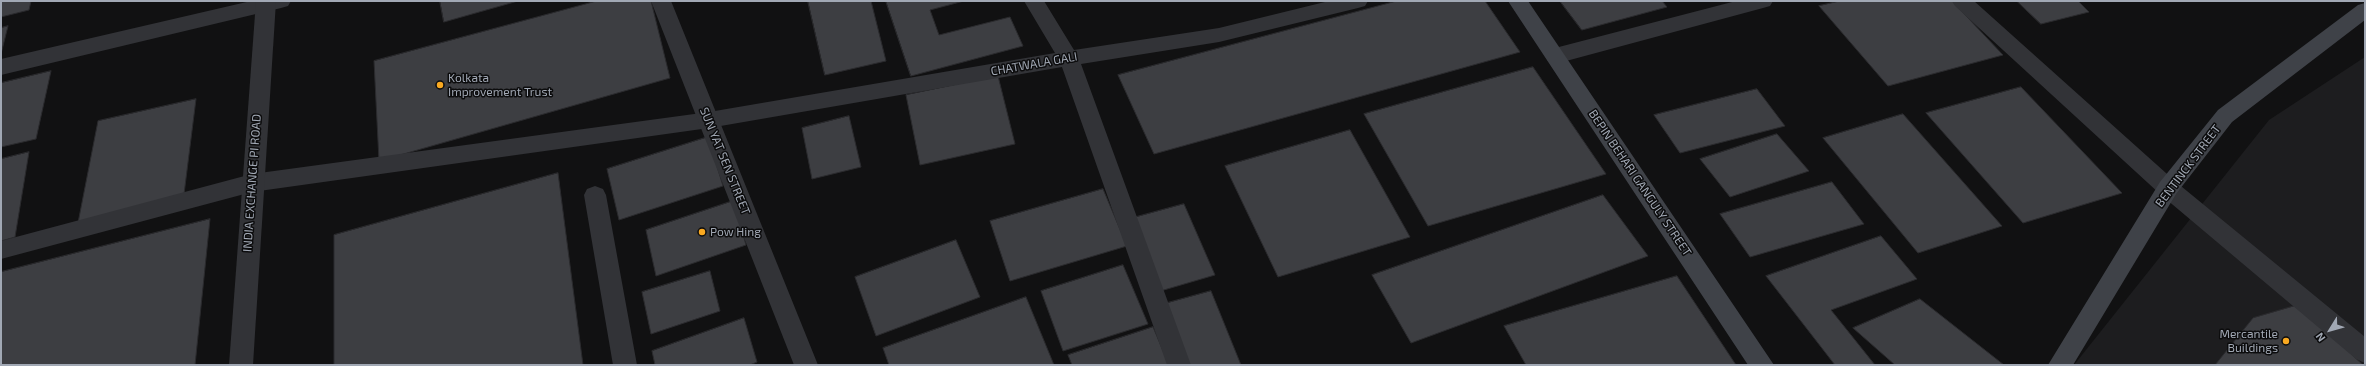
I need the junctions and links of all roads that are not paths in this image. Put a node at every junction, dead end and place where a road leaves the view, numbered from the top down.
1 (661, 1) edge
2 (1034, 1) edge
3 (1358, 1) edge
4 (1518, 1) edge
5 (1763, 1) edge
6 (1962, 1) edge
7 (271, 3) edge
8 (2365, 10) edge
9 (1555, 56) junction
10 (1069, 58) junction
11 (1, 67) edge
12 (709, 120) junction
13 (252, 183) junction
14 (2168, 188) junction
15 (596, 195) dead end
16 (1, 250) edge
17 (2365, 352) edge
18 (241, 365) edge
19 (625, 365) edge
20 (806, 365) edge
21 (1179, 365) edge
22 (1762, 365) edge
23 (2060, 365) edge

1 - 12 street, SUN YAT SEN STREET
2 - 10 street
3 - 10 street, CHATWALA GALI
4 - 9 main road, BEPIN BEHARI GANGULY STREET
5 - 9 street
6 - 14 street
7 - 11 street
7 - 13 street, INDIA EXCHANGE PI ROAD
8 - 14 main road, BENTINCK STREET
9 - 22 main road, BEPIN BEHARI GANGULY STREET
10 - 12 street, CHATWALA GALI
10 - 21 street
12 - 13 street, CHATWALA GALI
12 - 20 street, SUN YAT SEN STREET
13 - 16 street, CHATWALA GALI
13 - 18 street, INDIA EXCHANGE PI ROAD
14 - 17 street
14 - 23 main road, BENTINCK STREET
15 - 19 street

